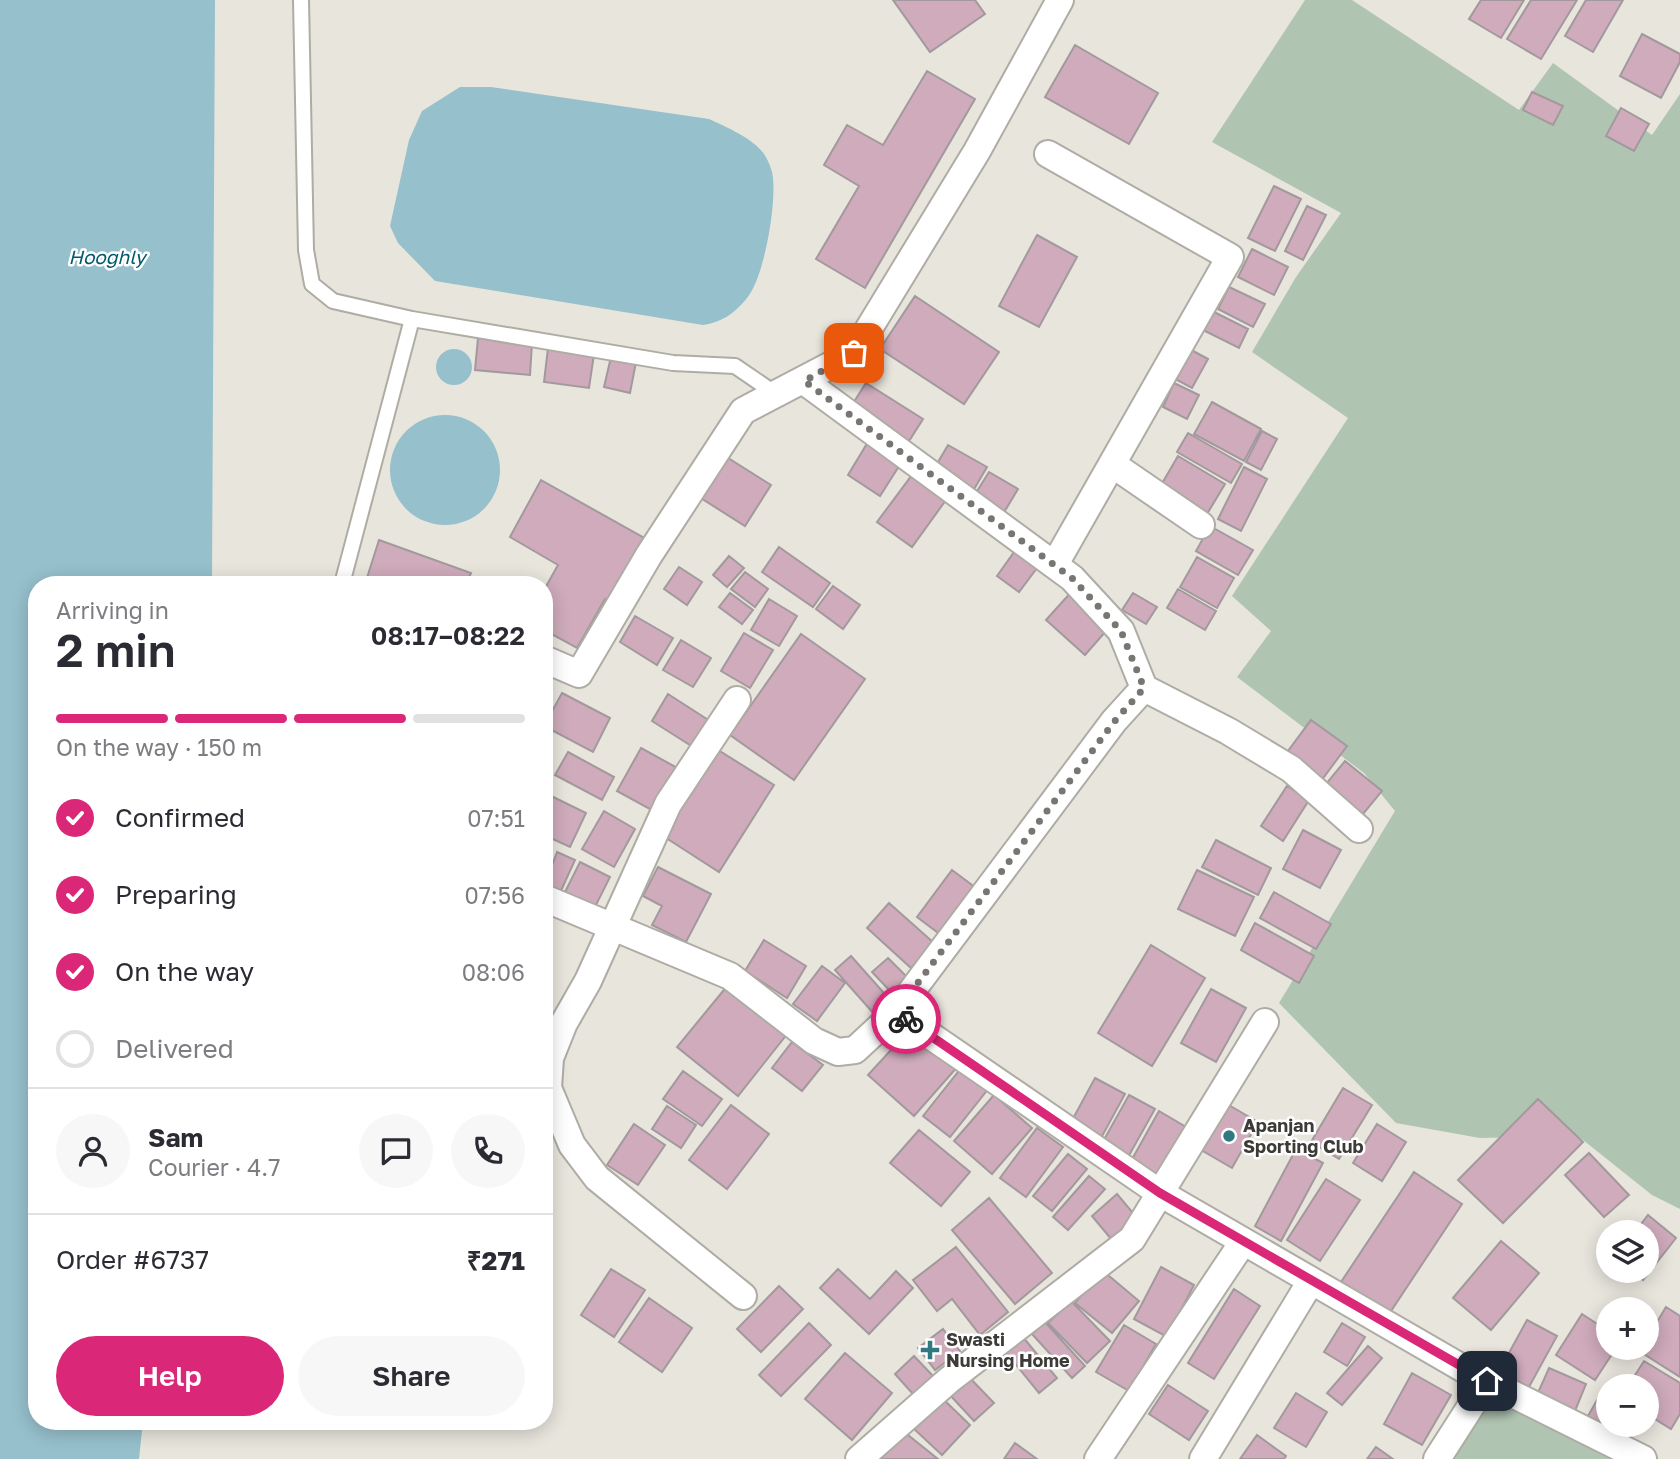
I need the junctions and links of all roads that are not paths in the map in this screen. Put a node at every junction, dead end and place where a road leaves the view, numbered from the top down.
1 (301, 0) edge
2 (1060, 0) edge
3 (1048, 154) dead end
4 (412, 319) junction
5 (804, 381) junction
6 (776, 394) junction
7 (1112, 464) junction
8 (1201, 525) dead end
9 (1055, 564) junction
10 (344, 576) edge
11 (553, 663) edge
12 (1144, 688) junction
13 (737, 700) dead end
14 (1359, 830) dead end
15 (553, 902) edge
16 (612, 928) junction
17 (896, 1012) junction
18 (1265, 1022) dead end
19 (553, 1050) edge
20 (553, 1100) edge
21 (1160, 1193) junction
22 (1243, 1242) junction
23 (1311, 1281) junction
24 (743, 1296) dead end
25 (1487, 1381) junction
26 (859, 1459) edge
27 (1098, 1459) edge
28 (1203, 1459) edge
29 (1437, 1459) edge
30 (1643, 1459) edge

1 - 4 lane
2 - 5 street
3 - 7 street
4 - 6 lane
4 - 10 lane
5 - 6 street
5 - 9 street
6 - 11 street
7 - 8 street
7 - 9 street
9 - 12 street
12 - 14 street
12 - 17 street
13 - 16 street
15 - 16 street
16 - 17 street
16 - 19 street
17 - 21 street
18 - 21 street
20 - 24 street
21 - 22 street
21 - 26 street
22 - 23 street
22 - 27 street
23 - 25 street
23 - 28 street
25 - 29 street
25 - 30 street

